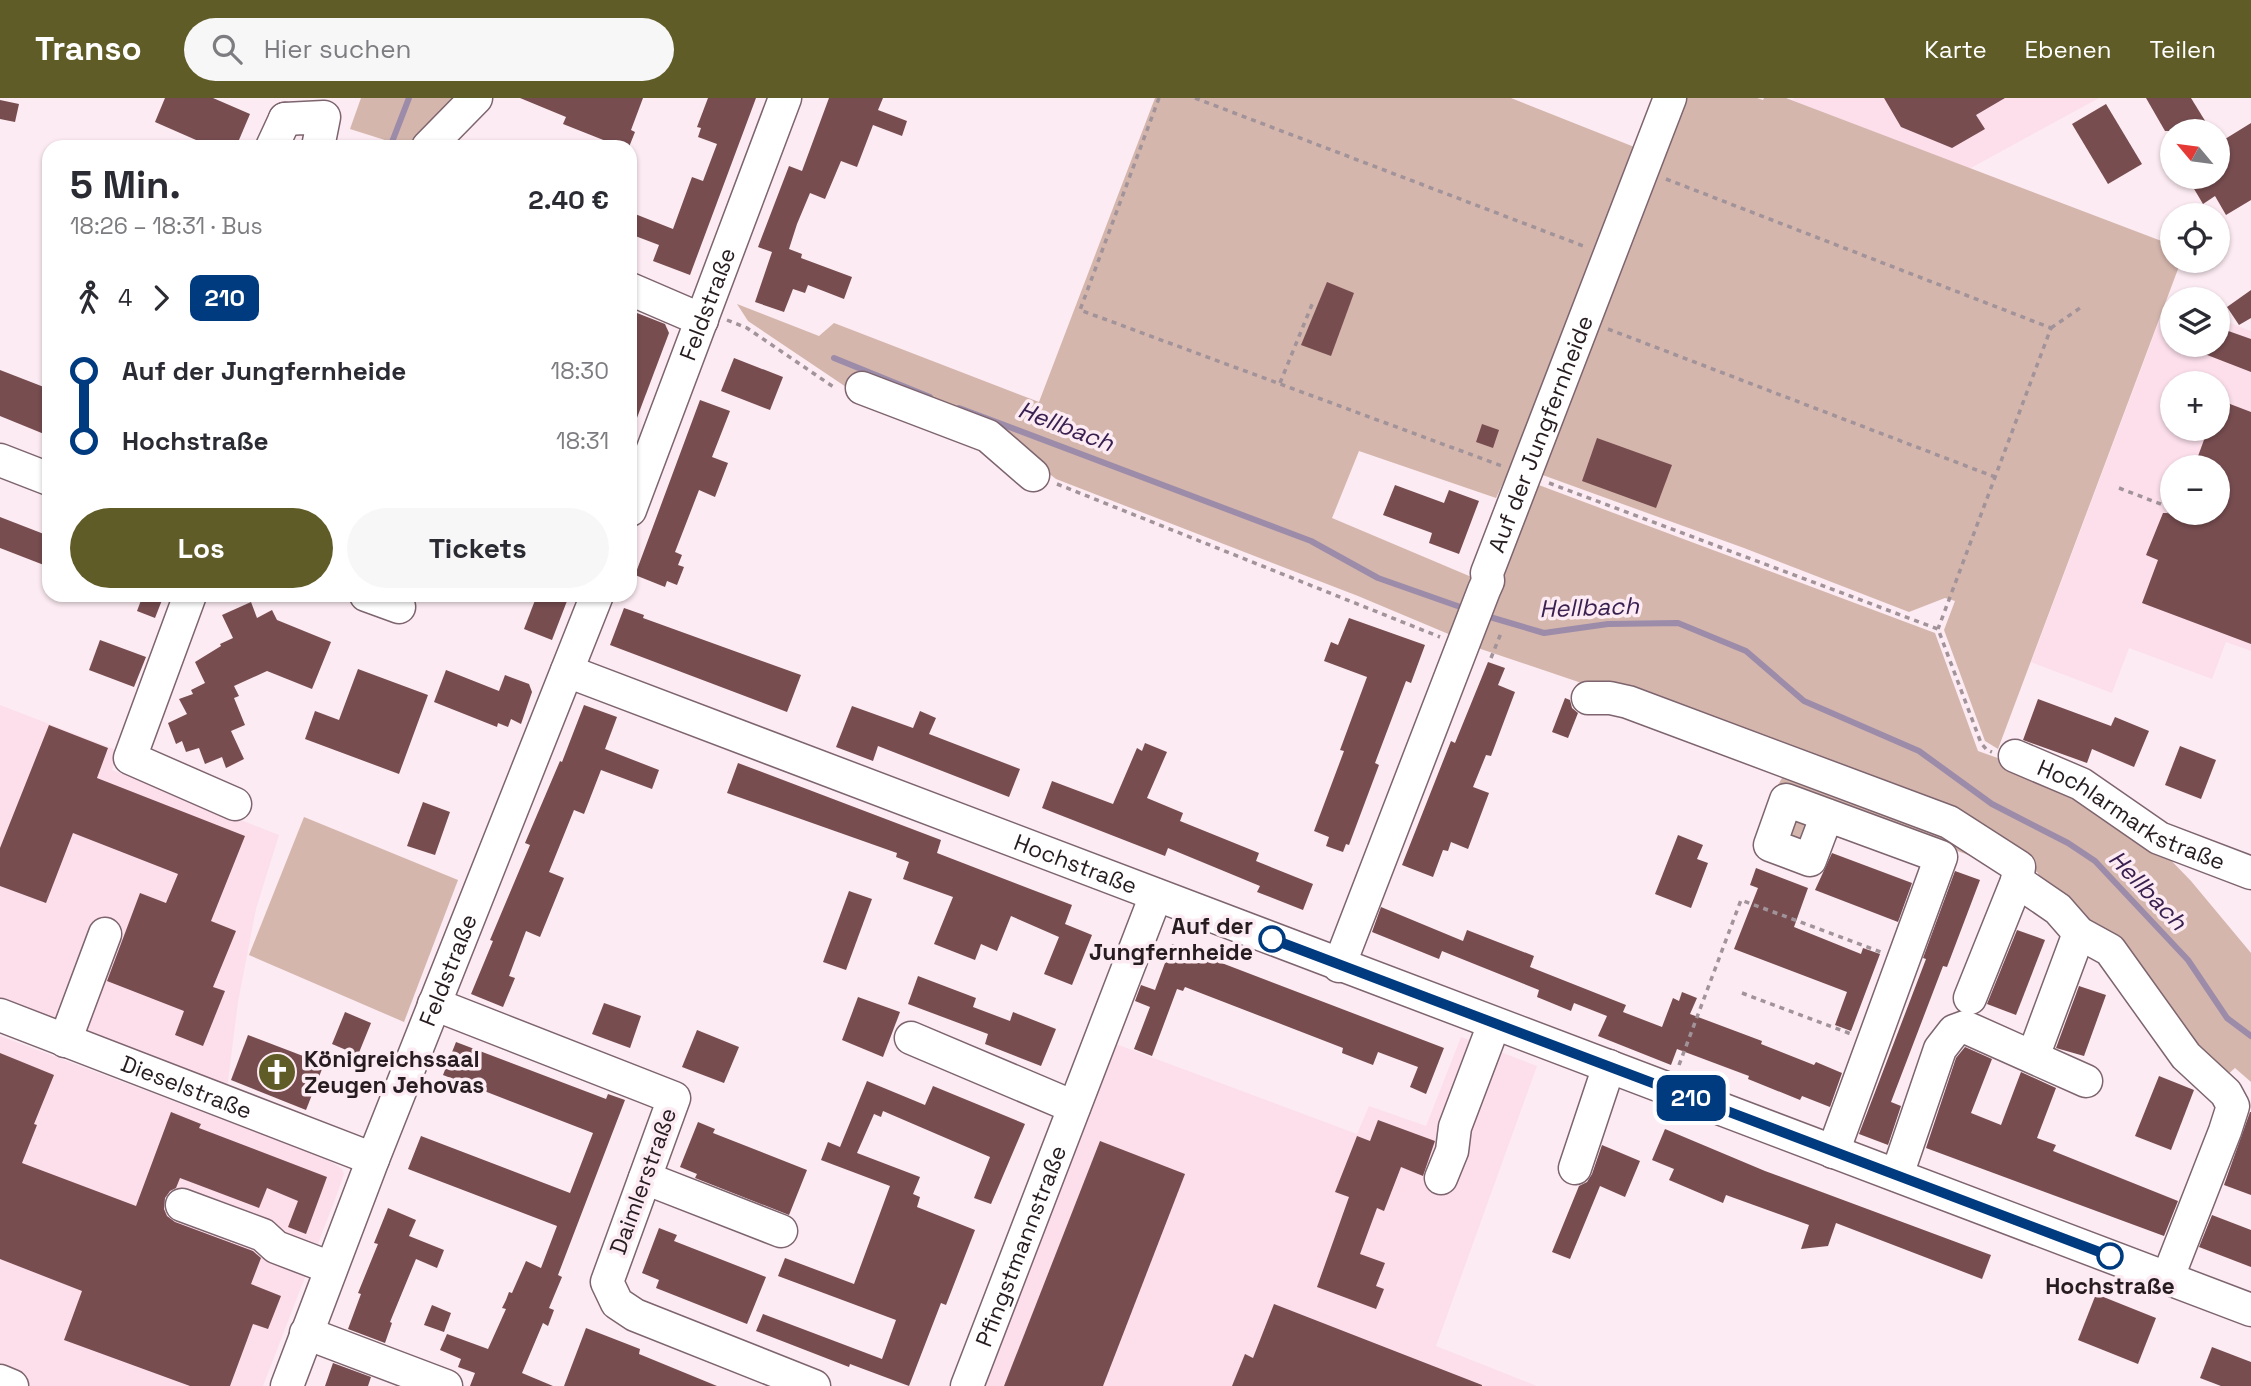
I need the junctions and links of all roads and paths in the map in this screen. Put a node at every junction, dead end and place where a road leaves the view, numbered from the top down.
1 (476, 98) edge
2 (785, 98) edge
3 (1160, 98) edge
4 (1195, 98) edge
5 (1670, 98) edge
6 (278, 121) edge
7 (328, 121) edge
8 (435, 140) edge
9 (1642, 170) junction
10 (1608, 256) junction
11 (637, 292) edge
12 (1313, 302) dead end
13 (2083, 306) dead end
14 (704, 316) junction
15 (1583, 319) junction
16 (2051, 328) junction
17 (1280, 383) junction
18 (854, 391) joint
19 (0, 460) edge
20 (1033, 475) joint
21 (1525, 475) junction
22 (42, 476) edge
23 (1995, 477) junction
24 (2119, 488) dead end
25 (637, 492) edge
26 (2160, 504) edge
27 (187, 602) edge
28 (385, 602) edge
29 (594, 602) edge
30 (399, 607) dead end
31 (1938, 629) junction
32 (1502, 633) dead end
33 (1464, 639) junction
34 (1491, 658) dead end
35 (567, 671) junction
36 (1588, 698) dead end
37 (2015, 756) joint
38 (234, 804) dead end
39 (1827, 816) dead end
40 (2251, 873) edge
41 (2017, 881) junction
42 (1156, 895) junction
43 (2079, 933) junction
44 (106, 934) dead end
45 (1904, 960) junction
46 (1339, 966) junction
47 (1742, 993) dead end
48 (1970, 998) dead end
49 (434, 1004) junction
50 (0, 1015) edge
51 (1494, 1024) junction
52 (911, 1038) dead end
53 (65, 1041) junction
54 (1874, 1042) junction
55 (2037, 1046) dead end
56 (1609, 1066) junction
57 (2086, 1082) dead end
58 (1670, 1090) junction
59 (1074, 1107) junction
60 (1833, 1152) junction
61 (373, 1159) junction
62 (1575, 1168) dead end
63 (1897, 1175) junction
64 (645, 1178) junction
65 (1441, 1178) dead end
66 (182, 1205) dead end
67 (781, 1231) dead end
68 (331, 1268) junction
69 (2168, 1277) junction
70 (2251, 1310) edge
71 (306, 1333) junction
72 (0, 1381) edge
73 (12, 1386) edge
74 (287, 1386) edge
75 (446, 1386) edge
76 (814, 1386) edge
77 (967, 1386) edge

1 - 8 street
2 - 14 street, Feldstraße
3 - 17 path
4 - 10 path
5 - 9 street, Auf der Jungfernheide
6 - 7 street
9 - 10 street, Auf der Jungfernheide
9 - 16 path
10 - 15 street, Auf der Jungfernheide
11 - 14 street
12 - 17 path
13 - 16 path
14 - 18 path
14 - 25 street, Feldstraße
15 - 21 street, Auf der Jungfernheide
15 - 23 path
16 - 23 path
17 - 21 path
18 - 20 street
19 - 22 street
20 - 33 path
21 - 31 path
21 - 33 street, Auf der Jungfernheide
23 - 31 path
24 - 26 path
27 - 38 street
28 - 30 street
29 - 35 street, Feldstraße
31 - 37 path
32 - 34 path
33 - 46 street, Auf der Jungfernheide
35 - 42 street, Hochstraße
35 - 49 street, Feldstraße
36 - 41 street
37 - 40 street, Hochlarmarkstraße
39 - 45 street
41 - 43 street
41 - 48 street
42 - 46 street, Hochstraße
42 - 59 street, Pfingstmannstraße
43 - 55 street
43 - 69 street
44 - 53 street
45 - 54 street
45 - 58 path
46 - 51 street, Hochstraße
47 - 54 path
49 - 61 street, Feldstraße
49 - 64 street, Daimlerstraße
50 - 53 street, Dieselstraße
51 - 56 street, Hochstraße
51 - 65 street
52 - 59 street
53 - 61 street, Dieselstraße
54 - 60 street
56 - 58 street, Hochstraße
56 - 62 street
57 - 63 street
58 - 60 street, Hochstraße
59 - 77 street, Pfingstmannstraße
60 - 63 street, Hochstraße
61 - 68 street, Feldstraße
63 - 69 street, Hochstraße
64 - 67 street
64 - 76 street, Daimlerstraße
66 - 68 street
68 - 71 street, Feldstraße
69 - 70 street, Hochstraße
71 - 74 street, Feldstraße
71 - 75 street
72 - 73 street

